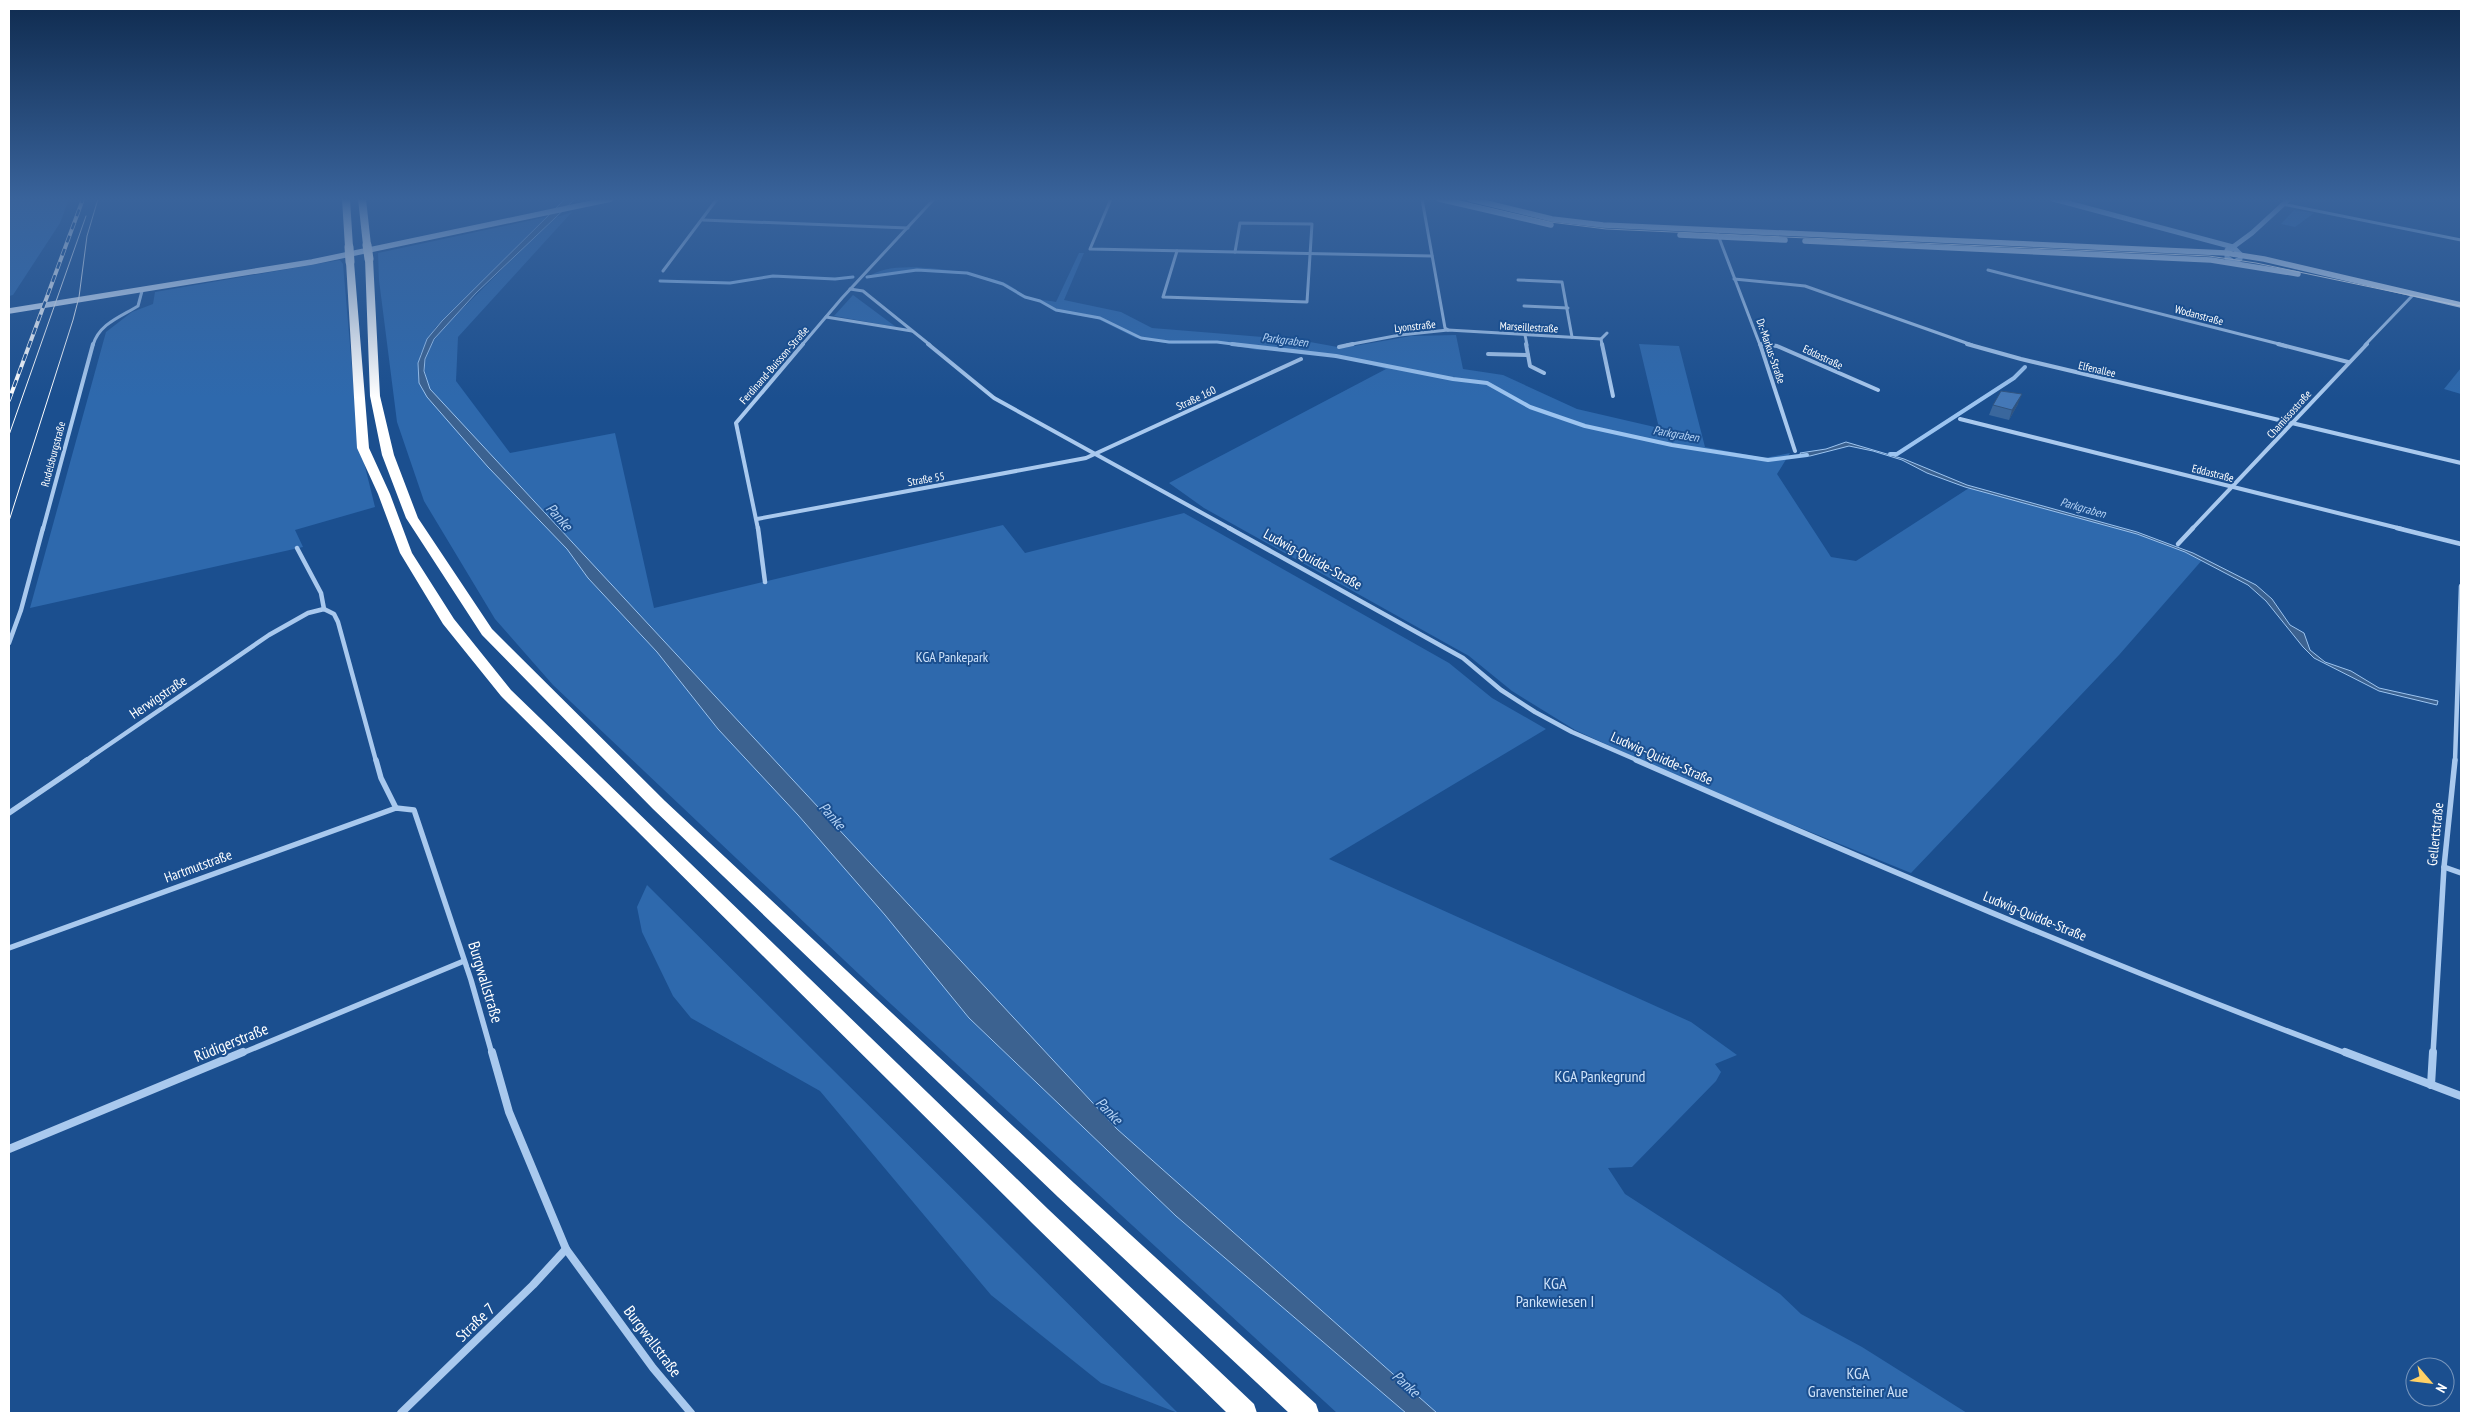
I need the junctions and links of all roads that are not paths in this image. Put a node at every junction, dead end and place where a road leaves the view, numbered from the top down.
1 (289, 265) edge
2 (351, 265) edge
3 (369, 265) edge
4 (667, 265) edge
5 (872, 265) edge
6 (1173, 265) edge
7 (1309, 265) edge
8 (1434, 265) edge
9 (1729, 265) edge
10 (2253, 265) edge
11 (2288, 265) edge
12 (1988, 270) dead end
13 (663, 271) dead end
14 (1734, 279) junction
15 (1518, 280) dead end
16 (2378, 287) junction
17 (850, 289) junction
18 (142, 291) junction
19 (2413, 295) junction
20 (2461, 305) edge
21 (1524, 306) dead end
22 (1568, 308) junction
23 (9, 311) edge
24 (826, 317) junction
25 (1448, 330) junction
26 (912, 331) junction
27 (1607, 333) dead end
28 (1525, 335) junction
29 (1572, 337) junction
30 (1601, 339) junction
31 (1760, 344) junction
32 (1339, 347) dead end
33 (1488, 354) dead end
34 (1528, 355) junction
35 (1301, 359) dead end
36 (2348, 362) junction
37 (1544, 373) dead end
38 (1878, 390) dead end
39 (1613, 396) dead end
40 (1960, 419) dead end
41 (2292, 424) junction
42 (1795, 451) dead end
43 (1098, 454) junction
44 (2461, 463) edge
45 (2233, 488) junction
46 (757, 519) junction
47 (2178, 544) dead end
48 (2461, 544) edge
49 (297, 548) dead end
50 (765, 582) dead end
51 (2461, 586) edge
52 (324, 609) junction
53 (9, 643) edge
54 (396, 808) junction
55 (9, 813) edge
56 (2444, 867) junction
57 (2461, 873) edge
58 (9, 948) edge
59 (464, 961) junction
60 (2432, 1085) junction
61 (2461, 1096) edge
62 (9, 1149) edge
63 (566, 1249) junction
64 (401, 1413) edge
65 (692, 1413) edge
66 (1245, 1413) edge
67 (1307, 1413) edge

1 - 18 main road
2 - 66 highway
3 - 67 highway
4 - 13 street
5 - 17 street, Ferdinand-Buisson-Straße
6 - 7 street
8 - 25 street, Lyonstraße
9 - 14 street, Dr.-Markus-Straße
10 - 16 main road
11 - 16 main road
12 - 36 street, Wodanstraße
14 - 31 street, Dr.-Markus-Straße
14 - 41 street, Elfenallee
15 - 22 street
16 - 19 main road
17 - 24 street, Ferdinand-Buisson-Straße
17 - 26 street, Ludwig-Quidde-Straße
18 - 23 main road
18 - 53 street, Rudelsburgstraße
19 - 20 main road
19 - 36 street, Chamissostraße
21 - 22 street
22 - 29 street
24 - 26 street
24 - 46 street, Ferdinand-Buisson-Straße
25 - 28 street, Marseillestraße
25 - 32 street, Lyonstraße
26 - 43 street, Ludwig-Quidde-Straße
27 - 30 street
28 - 29 street, Marseillestraße
28 - 34 street
29 - 30 street, Marseillestraße
30 - 39 street
31 - 38 street, Eddastraße
31 - 42 street, Dr.-Markus-Straße
33 - 34 street
34 - 37 street
35 - 43 street, Straße 160
36 - 41 street, Chamissostraße
40 - 45 street, Eddastraße
41 - 44 street, Elfenallee
41 - 45 street, Chamissostraße
43 - 46 street, Straße 55
43 - 60 street, Ludwig-Quidde-Straße
45 - 47 street, Chamissostraße
45 - 48 street, Eddastraße
46 - 50 street, Ferdinand-Buisson-Straße
49 - 52 street
51 - 56 street, Gellertstraße
52 - 54 street
52 - 55 street, Herwigstraße
54 - 58 street, Hartmutstraße
54 - 59 street, Burgwallstraße
56 - 57 street
56 - 60 street, Gellertstraße
59 - 62 street, Rüdigerstraße
59 - 63 street, Burgwallstraße
60 - 61 street, Ludwig-Quidde-Straße
63 - 64 street, Straße 7
63 - 65 street, Burgwallstraße

